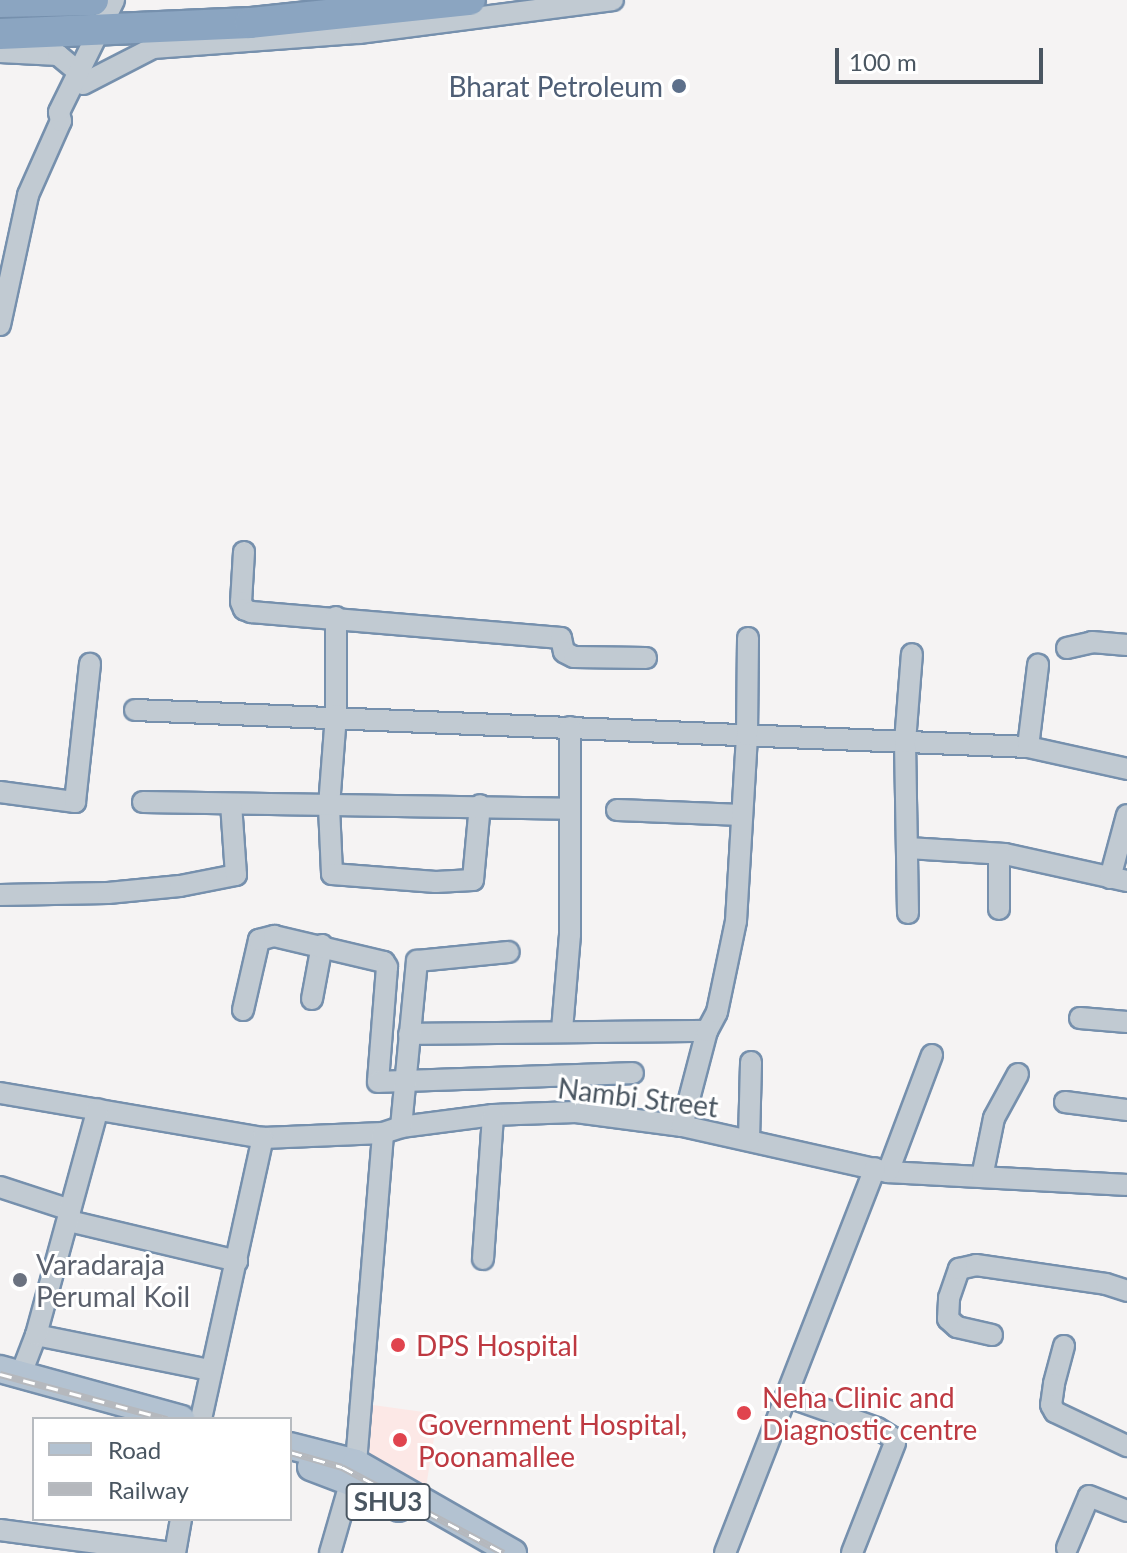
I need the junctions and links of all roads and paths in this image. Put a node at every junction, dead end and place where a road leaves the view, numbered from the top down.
1 (93, 0) edge
2 (114, 0) edge
3 (121, 0) edge
4 (470, 0) edge
5 (613, 0) edge
6 (0, 2) edge
7 (102, 32) junction
8 (0, 34) edge
9 (50, 44) junction
10 (0, 52) edge
11 (81, 78) junction
12 (0, 325) edge
13 (244, 552) dead end
14 (336, 617) junction
15 (748, 638) dead end
16 (1127, 645) edge
17 (1067, 648) dead end
18 (912, 654) dead end
19 (646, 658) dead end
20 (90, 664) dead end
21 (1038, 665) dead end
22 (135, 710) dead end
23 (336, 715) junction
24 (570, 727) junction
25 (747, 735) junction
26 (905, 742) junction
27 (1028, 747) junction
28 (1127, 769) edge
29 (0, 792) edge
30 (143, 802) dead end
31 (231, 804) junction
32 (480, 805) junction
33 (329, 807) junction
34 (570, 809) junction
35 (617, 810) dead end
36 (742, 815) junction
37 (1127, 815) edge
38 (908, 848) junction
39 (999, 854) junction
40 (1119, 880) edge
41 (0, 895) edge
42 (999, 909) dead end
43 (908, 913) dead end
44 (322, 945) junction
45 (509, 952) dead end
46 (312, 999) dead end
47 (243, 1010) dead end
48 (1080, 1018) dead end
49 (1127, 1022) edge
50 (562, 1030) junction
51 (707, 1031) junction
52 (409, 1034) junction
53 (932, 1055) dead end
54 (751, 1062) dead end
55 (633, 1073) dead end
56 (1018, 1074) dead end
57 (404, 1083) junction
58 (0, 1093) edge
59 (1065, 1102) dead end
60 (98, 1109) junction
61 (1127, 1110) edge
62 (493, 1115) junction
63 (682, 1126) junction
64 (392, 1130) junction
65 (263, 1138) junction
66 (749, 1140) junction
67 (882, 1170) junction
68 (982, 1177) junction
69 (1127, 1185) edge
70 (0, 1187) edge
71 (69, 1216) junction
72 (483, 1259) dead end
73 (237, 1261) junction
74 (1127, 1291) edge
75 (36, 1335) junction
76 (992, 1335) dead end
77 (1064, 1346) dead end
78 (209, 1370) junction
79 (7, 1377) edge
80 (786, 1396) junction
81 (110, 1417) edge
82 (173, 1417) edge
83 (201, 1417) edge
84 (1127, 1446) edge
85 (292, 1447) edge
86 (292, 1462) edge
87 (354, 1473) junction
88 (1127, 1511) edge
89 (181, 1521) edge
90 (0, 1530) edge
91 (1067, 1548) dead end
92 (174, 1553) edge
93 (330, 1553) edge
94 (483, 1553) edge
95 (513, 1553) edge
96 (725, 1553) edge
97 (852, 1553) edge

1 - 6 highway
2 - 7 street
3 - 7 street
4 - 7 highway
5 - 11 street
7 - 9 highway
7 - 11 street
8 - 9 highway
9 - 10 street
9 - 11 street
11 - 12 street
13 - 14 street
14 - 19 street
14 - 23 street
15 - 25 street
16 - 17 street
18 - 26 street
20 - 29 street
21 - 27 street
22 - 23 street
23 - 24 street
23 - 33 street
24 - 25 street
24 - 34 street
25 - 26 street
25 - 36 street
26 - 27 street
26 - 38 street
27 - 28 street
30 - 31 street
31 - 33 street
31 - 41 street
32 - 33 street
32 - 33 street
32 - 34 street
34 - 50 street
35 - 36 street
36 - 51 street
37 - 40 street
38 - 39 street
38 - 43 street
39 - 40 street
39 - 42 street
44 - 46 street
44 - 47 street
44 - 57 street
45 - 52 street
48 - 49 street
50 - 51 street
50 - 52 street
51 - 63 street
52 - 57 street
53 - 67 street
54 - 66 street
55 - 57 street
56 - 68 street
57 - 64 street
58 - 60 street, Nambi Street
59 - 61 street
60 - 65 street, Nambi Street
60 - 71 street
62 - 63 street, Nambi Street
62 - 64 street, Nambi Street
62 - 72 street
63 - 66 street, Nambi Street
64 - 65 street, Nambi Street
64 - 87 street
65 - 73 street
66 - 67 street, Nambi Street
67 - 68 street, Nambi Street
67 - 80 street
68 - 69 street, Nambi Street
70 - 71 street
71 - 73 street
71 - 75 street
73 - 78 street
74 - 76 street
75 - 78 street
75 - 79 street
77 - 84 street
78 - 83 street
79 - 81 main road
79 - 82 main road
80 - 96 street
80 - 97 street
85 - 87 main road, SHU3
86 - 87 main road, SHU3
87 - 93 street
87 - 94 main road, SHU3
87 - 95 main road, SHU3
88 - 91 street
89 - 92 street
90 - 92 street

